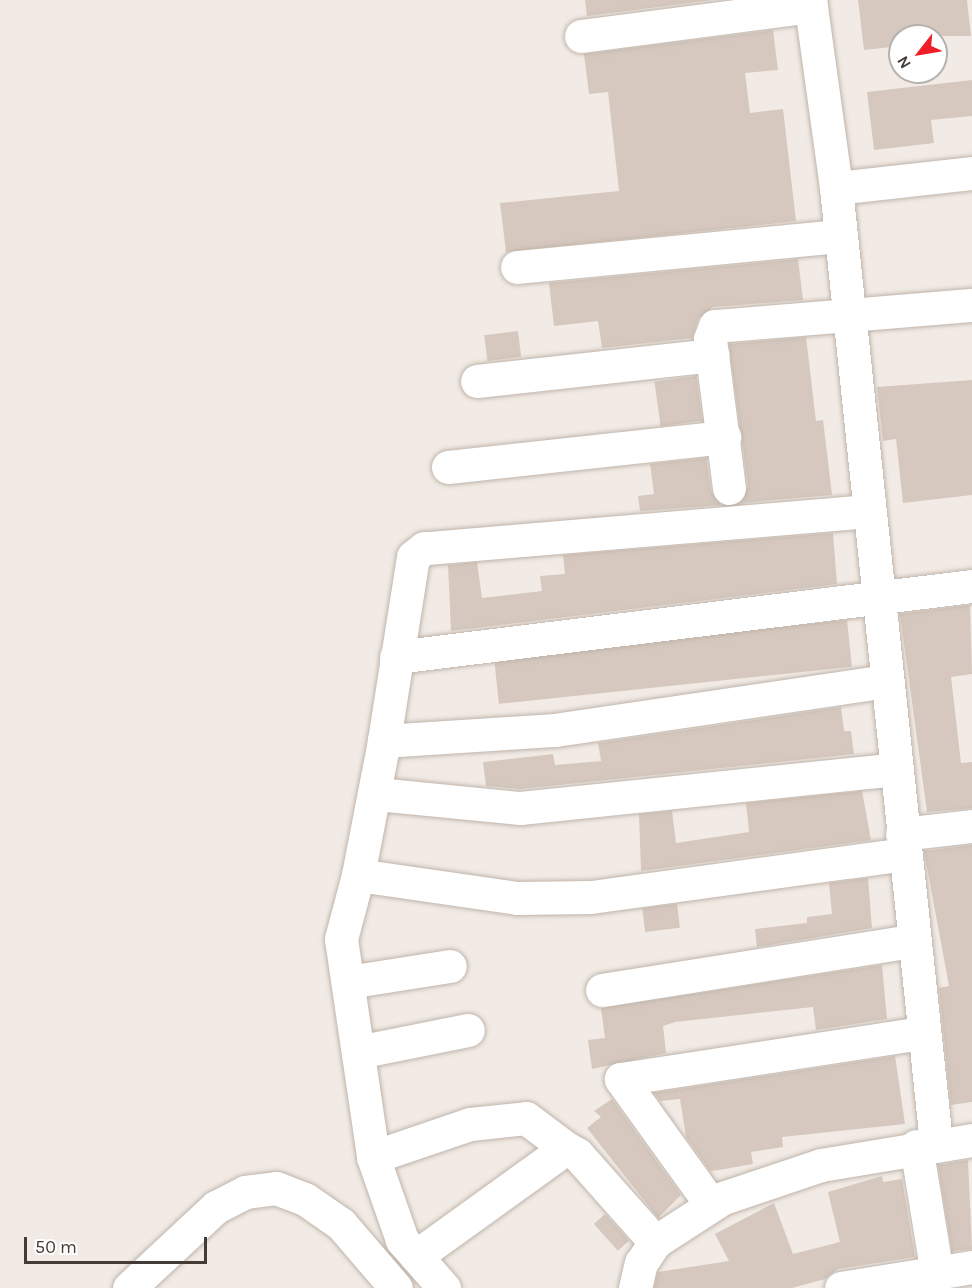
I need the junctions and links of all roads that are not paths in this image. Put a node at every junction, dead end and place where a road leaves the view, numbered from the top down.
1 (810, 3) edge
2 (581, 36) dead end
3 (972, 173) edge
4 (836, 188) junction
5 (841, 236) junction
6 (517, 267) dead end
7 (972, 305) edge
8 (849, 315) junction
9 (713, 355) junction
10 (477, 381) dead end
11 (724, 437) junction
12 (448, 467) dead end
13 (729, 488) dead end
14 (869, 511) junction
15 (972, 586) edge
16 (878, 598) junction
17 (396, 657) junction
18 (886, 681) junction
19 (384, 741) junction
20 (895, 769) junction
21 (377, 794) junction
22 (972, 826) edge
23 (903, 844) junction
24 (358, 875) junction
25 (913, 941) junction
26 (450, 966) dead end
27 (348, 982) junction
28 (602, 990) dead end
29 (468, 1030) dead end
30 (922, 1033) junction
31 (358, 1052) junction
32 (972, 1140) edge
33 (926, 1144) junction
34 (566, 1148) junction
35 (373, 1157) junction
36 (710, 1203) junction
37 (655, 1242) junction
38 (416, 1256) junction
39 (972, 1267) edge
40 (937, 1274) junction
41 (123, 1286) edge
42 (396, 1288) edge
43 (444, 1288) edge
44 (635, 1288) edge
45 (841, 1288) edge

1 - 2 street
1 - 4 street
3 - 4 street
4 - 5 street
5 - 6 street
5 - 8 street
7 - 8 street
8 - 9 street
8 - 14 street
9 - 10 street
9 - 11 street
11 - 12 street
11 - 13 street
14 - 16 street
14 - 17 street
15 - 16 street
16 - 17 street
16 - 18 street
17 - 19 street
18 - 19 street
18 - 20 street
19 - 21 street
20 - 21 street
20 - 23 street
21 - 24 street
22 - 23 street
23 - 24 street
23 - 25 street
24 - 27 street
25 - 28 street
25 - 30 street
26 - 27 street
27 - 31 street
29 - 31 street
30 - 33 street
30 - 36 street
31 - 35 street
32 - 33 street
33 - 36 street
33 - 40 street
34 - 35 street
34 - 37 street
34 - 38 street
35 - 38 street
36 - 37 street
37 - 44 street
38 - 43 street
39 - 40 street
40 - 45 street
41 - 42 street

